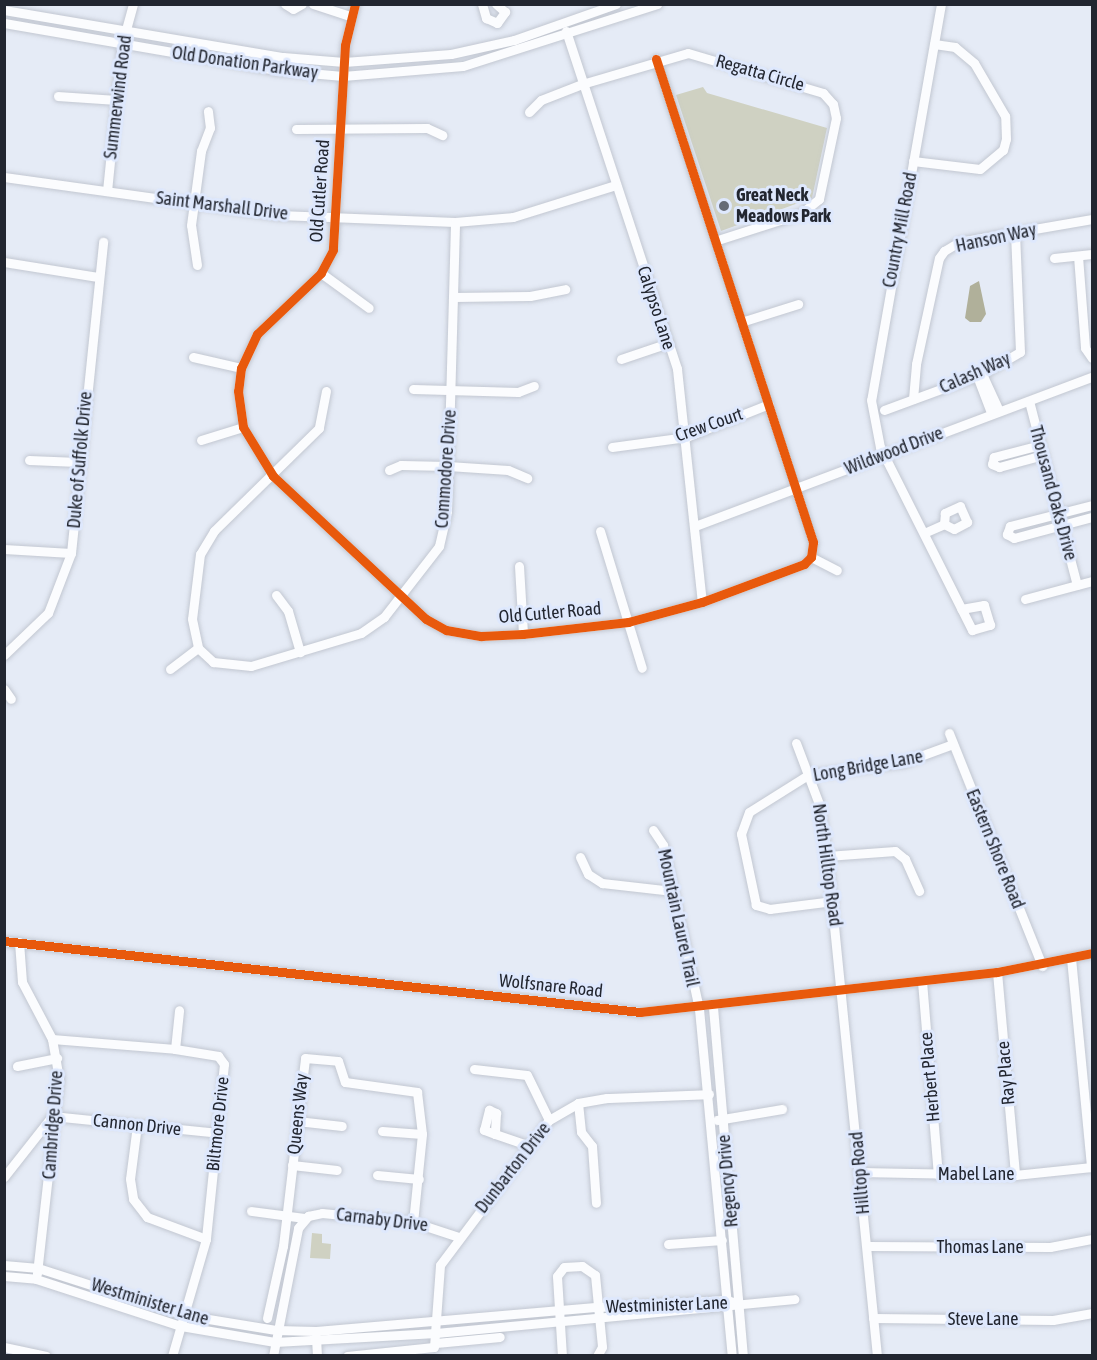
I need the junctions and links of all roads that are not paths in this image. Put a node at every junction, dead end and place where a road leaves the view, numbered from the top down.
1 (133, 4) edge
2 (285, 4) edge
3 (302, 4) edge
4 (313, 4) edge
5 (355, 4) edge
6 (482, 4) edge
7 (496, 4) edge
8 (616, 4) edge
9 (657, 4) edge
10 (941, 4) edge
11 (4, 10) edge
12 (351, 16) junction
13 (4, 23) edge
14 (563, 23) junction
15 (125, 30) junction
16 (567, 36) junction
17 (122, 44) junction
18 (934, 44) junction
19 (656, 59) junction
20 (344, 62) junction
21 (343, 76) junction
22 (582, 84) junction
23 (58, 96) dead end
24 (116, 100) junction
25 (208, 111) dead end
26 (529, 112) dead end
27 (340, 128) junction
28 (296, 129) dead end
29 (442, 135) dead end
30 (913, 161) junction
31 (4, 177) edge
32 (615, 185) junction
33 (107, 191) junction
34 (194, 204) junction
35 (336, 217) junction
36 (1092, 219) edge
37 (455, 222) junction
38 (1015, 233) junction
39 (715, 241) junction
40 (103, 242) dead end
41 (1092, 254) edge
42 (1077, 256) junction
43 (1054, 258) dead end
44 (4, 262) edge
45 (196, 265) dead end
46 (321, 273) junction
47 (98, 277) junction
48 (565, 289) dead end
49 (454, 297) junction
50 (798, 304) dead end
51 (369, 309) dead end
52 (741, 322) junction
53 (668, 343) junction
54 (193, 357) dead end
55 (621, 358) dead end
56 (1092, 358) edge
57 (241, 368) junction
58 (980, 375) junction
59 (1092, 376) edge
60 (534, 386) dead end
61 (412, 389) dead end
62 (450, 390) junction
63 (326, 391) dead end
64 (913, 399) junction
65 (1029, 401) junction
66 (769, 404) junction
67 (884, 410) dead end
68 (995, 412) junction
69 (243, 427) junction
70 (686, 437) junction
71 (201, 440) dead end
72 (1040, 445) junction
73 (612, 447) dead end
74 (884, 455) junction
75 (1043, 455) junction
76 (29, 460) dead end
77 (78, 462) junction
78 (448, 466) junction
79 (389, 470) dead end
80 (273, 476) junction
81 (526, 478) dead end
82 (795, 488) junction
83 (1092, 505) edge
84 (1059, 514) junction
85 (1092, 517) edge
86 (944, 524) dead end
87 (695, 526) junction
88 (1062, 526) junction
89 (600, 531) dead end
90 (924, 533) junction
91 (4, 549) edge
92 (71, 553) junction
93 (811, 557) junction
94 (519, 566) dead end
95 (837, 570) dead end
96 (1092, 581) edge
97 (1077, 585) junction
98 (276, 595) dead end
99 (402, 597) junction
100 (1025, 599) dead end
101 (702, 602) junction
102 (961, 609) dead end
103 (628, 622) junction
104 (523, 634) junction
105 (198, 648) junction
106 (300, 652) junction
107 (4, 655) edge
108 (170, 669) dead end
109 (642, 669) dead end
110 (4, 688) edge
111 (11, 699) dead end
112 (949, 733) dead end
113 (796, 743) dead end
114 (953, 744) junction
115 (808, 775) junction
116 (653, 830) dead end
117 (827, 856) junction
118 (580, 857) dead end
119 (673, 891) junction
120 (919, 891) dead end
121 (833, 901) junction
122 (756, 905) junction
123 (750, 914) dead end
124 (4, 941) edge
125 (19, 942) junction
126 (1092, 953) edge
127 (1071, 958) junction
128 (1042, 966) junction
129 (998, 972) junction
130 (922, 981) junction
131 (844, 991) junction
132 (713, 1007) junction
133 (699, 1009) junction
134 (179, 1010) dead end
135 (52, 1039) junction
136 (175, 1049) junction
137 (57, 1058) junction
138 (17, 1066) dead end
139 (474, 1069) dead end
140 (720, 1085) junction
141 (708, 1090) junction
142 (578, 1103) junction
143 (782, 1109) dead end
144 (56, 1116) junction
145 (549, 1120) junction
146 (711, 1120) junction
147 (723, 1120) junction
148 (297, 1121) junction
149 (137, 1125) junction
150 (342, 1126) dead end
151 (382, 1131) dead end
152 (218, 1133) junction
153 (422, 1134) junction
154 (495, 1134) dead end
155 (35, 1135) junction
156 (53, 1143) junction
157 (527, 1145) junction
158 (292, 1165) junction
159 (1092, 1167) edge
160 (337, 1170) dead end
161 (860, 1172) junction
162 (938, 1173) junction
163 (377, 1175) dead end
164 (1015, 1175) junction
165 (4, 1177) edge
166 (419, 1179) junction
167 (729, 1202) junction
168 (596, 1203) dead end
169 (719, 1203) junction
170 (250, 1210) dead end
171 (287, 1215) junction
172 (304, 1218) junction
173 (413, 1222) junction
174 (459, 1237) junction
175 (206, 1239) junction
176 (1092, 1239) edge
177 (722, 1240) junction
178 (668, 1244) dead end
179 (867, 1246) junction
180 (4, 1265) edge
181 (38, 1268) junction
182 (280, 1268) junction
183 (291, 1269) junction
184 (4, 1276) edge
185 (36, 1279) junction
186 (794, 1299) dead end
187 (728, 1304) junction
188 (739, 1304) junction
189 (599, 1312) junction
190 (1092, 1312) edge
191 (184, 1315) junction
192 (559, 1316) junction
193 (267, 1318) dead end
194 (873, 1318) junction
195 (436, 1321) junction
196 (181, 1326) junction
197 (276, 1330) junction
198 (316, 1331) junction
199 (500, 1337) dead end
200 (436, 1338) junction
201 (275, 1342) junction
202 (316, 1342) junction
203 (4, 1347) edge
204 (406, 1353) edge
205 (387, 1354) edge
206 (46, 1356) edge
207 (172, 1356) edge
208 (273, 1356) edge
209 (316, 1356) edge
210 (347, 1356) edge
211 (562, 1356) edge
212 (597, 1356) edge
213 (732, 1356) edge
214 (743, 1356) edge
215 (877, 1356) edge

1 - 15 street, Summerwind Road
2 - 3 street
4 - 12 street
5 - 12 street, Old Cutler Road
6 - 7 street
8 - 14 street, Old Donation Parkway
9 - 16 street, Old Donation Parkway
10 - 18 street, Country Mill Road
11 - 15 street, Old Donation Parkway
12 - 20 street, Old Cutler Road
13 - 17 street, Old Donation Parkway
14 - 16 street, Calypso Lane
14 - 20 street, Old Donation Parkway
15 - 17 street, Summerwind Road
15 - 20 street, Old Donation Parkway
16 - 21 street, Old Donation Parkway
16 - 22 street, Calypso Lane
17 - 21 street, Old Donation Parkway
17 - 24 street, Summerwind Road
18 - 30 street, Country Mill Road
18 - 30 street
19 - 22 street, Regatta Circle
19 - 39 street
19 - 39 street, Regatta Circle
20 - 21 street, Old Cutler Road
21 - 27 street, Old Cutler Road
22 - 26 street, Regatta Circle
22 - 32 street, Calypso Lane
23 - 24 street
24 - 33 street, Summerwind Road
25 - 34 street
27 - 28 street
27 - 29 street
27 - 35 street, Old Cutler Road
30 - 74 street, Country Mill Road
31 - 33 street, Saint Marshall Drive
32 - 37 street, Saint Marshall Drive
32 - 53 street, Calypso Lane
33 - 34 street, Saint Marshall Drive
34 - 35 street, Saint Marshall Drive
34 - 45 street
35 - 37 street, Saint Marshall Drive
35 - 46 street, Old Cutler Road
36 - 38 street, Hanson Way
37 - 49 street, Commodore Drive
38 - 58 street, Calash Way
38 - 64 street, Hanson Way
39 - 52 street
40 - 47 street, Duke of Suffolk Drive
41 - 42 street
42 - 43 street
42 - 56 street
44 - 47 street
46 - 51 street
46 - 57 street, Old Cutler Road
47 - 77 street, Duke of Suffolk Drive
48 - 49 street
49 - 62 street, Commodore Drive
50 - 52 street
52 - 66 street
53 - 55 street
53 - 70 street, Calypso Lane
54 - 57 street
57 - 69 street, Old Cutler Road
58 - 64 street, Calash Way
58 - 68 street
59 - 65 street, Wildwood Drive
60 - 62 street
61 - 62 street
62 - 78 street, Commodore Drive
63 - 80 street
64 - 67 street, Calash Way
65 - 68 street, Wildwood Drive
65 - 72 street, Thousand Oaks Drive
66 - 70 street, Crew Court
66 - 82 street
68 - 74 street, Wildwood Drive
69 - 71 street
69 - 80 street, Old Cutler Road
70 - 73 street, Crew Court
70 - 87 street, Calypso Lane
72 - 75 street, Thousand Oaks Drive
72 - 75 street
74 - 82 street, Wildwood Drive
74 - 90 street, Country Mill Road
75 - 84 street, Thousand Oaks Drive
76 - 77 street
77 - 92 street, Duke of Suffolk Drive
78 - 79 street
78 - 81 street
78 - 99 street, Commodore Drive
80 - 99 street, Old Cutler Road
80 - 105 street
82 - 87 street, Wildwood Drive
82 - 93 street
83 - 84 street
84 - 88 street, Thousand Oaks Drive
84 - 88 street
85 - 88 street
86 - 90 street
87 - 101 street, Calypso Lane
88 - 97 street, Thousand Oaks Drive
89 - 103 street
90 - 102 street, Country Mill Road
91 - 92 street
92 - 107 street, Duke of Suffolk Drive
93 - 95 street
93 - 101 street, Old Cutler Road
94 - 104 street
96 - 97 street
97 - 100 street
98 - 106 street
99 - 104 street, Old Cutler Road
99 - 106 street, Commodore Drive
101 - 103 street, Old Cutler Road
103 - 104 street, Old Cutler Road
103 - 109 street
105 - 106 street, Commodore Drive
105 - 108 street
110 - 111 street
112 - 114 street, Eastern Shore Road
113 - 115 street, North Hilltop Road
114 - 115 street, Long Bridge Lane
114 - 128 street, Eastern Shore Road
115 - 117 street, North Hilltop Road
115 - 122 street, Long Bridge Lane
116 - 119 street, Mountain Laurel Trail
117 - 120 street
117 - 121 street, North Hilltop Road
118 - 119 street
119 - 133 street, Mountain Laurel Trail
121 - 122 street
121 - 131 street, North Hilltop Road
122 - 123 street
124 - 125 street, Wolfsnare Road
125 - 133 street, Wolfsnare Road
125 - 135 street, Cambridge Drive
126 - 127 street, Wolfsnare Road
127 - 128 street, Wolfsnare Road
127 - 159 street
128 - 129 street, Wolfsnare Road
129 - 130 street, Wolfsnare Road
129 - 164 street, Ray Place
130 - 131 street, Wolfsnare Road
130 - 162 street, Herbert Place
131 - 132 street, Wolfsnare Road
131 - 161 street, Hilltop Road
132 - 133 street, Wolfsnare Road
132 - 140 street, Regency Drive
133 - 141 street, Regency Drive
134 - 136 street
135 - 136 street, Biltmore Drive
135 - 137 street, Cambridge Drive
136 - 152 street, Biltmore Drive
137 - 138 street
137 - 144 street, Cambridge Drive
139 - 145 street
140 - 141 street, Dunbarton Drive
140 - 147 street, Regency Drive
141 - 142 street, Dunbarton Drive
141 - 146 street, Regency Drive
142 - 145 street, Dunbarton Drive
142 - 168 street
143 - 147 street
144 - 149 street, Cannon Drive
144 - 155 street
144 - 156 street, Cambridge Drive
145 - 157 street, Dunbarton Drive
146 - 147 street
146 - 169 street, Regency Drive
147 - 167 street, Regency Drive
148 - 150 street
148 - 153 street, Queens Way
148 - 158 street, Queens Way
149 - 152 street, Cannon Drive
149 - 175 street
151 - 153 street
152 - 175 street, Biltmore Drive
153 - 166 street, Queens Way
154 - 157 street
155 - 156 street
155 - 165 street
156 - 181 street, Cambridge Drive
157 - 174 street, Dunbarton Drive
158 - 160 street
158 - 171 street, Queens Way
159 - 164 street, Mabel Lane
161 - 162 street, Mabel Lane
161 - 179 street, Hilltop Road
162 - 164 street, Mabel Lane
163 - 166 street
166 - 173 street, Queens Way
167 - 169 street
167 - 188 street, Regency Drive
169 - 177 street, Regency Drive
170 - 171 street, Carnaby Drive
171 - 172 street, Carnaby Drive
171 - 182 street, Queens Way
172 - 173 street, Carnaby Drive
172 - 183 street
173 - 174 street, Carnaby Drive
174 - 195 street, Dunbarton Drive
175 - 191 street, Biltmore Drive
176 - 179 street, Thomas Lane
177 - 178 street
177 - 187 street, Regency Drive
179 - 194 street, Hilltop Road
180 - 181 street, Westminister Lane
181 - 185 street, Cambridge Drive
181 - 191 street, Westminister Lane
182 - 183 street
182 - 193 street, Queens Way
183 - 197 street
184 - 185 street, Westminister Lane
185 - 196 street, Westminister Lane
186 - 188 street
187 - 188 street, Westminister Lane
187 - 189 street, Westminister Lane
187 - 213 street, Regency Drive
188 - 214 street, Regency Drive
189 - 192 street, Westminister Lane
189 - 192 street
189 - 212 street
190 - 194 street, Steve Lane
191 - 196 street, Biltmore Drive
191 - 197 street, Westminister Lane
192 - 195 street, Westminister Lane
192 - 200 street, Westminister Lane
192 - 211 street
194 - 215 street, Hilltop Road
195 - 198 street, Westminister Lane
195 - 200 street, Dunbarton Drive
196 - 201 street, Westminister Lane
196 - 207 street, Biltmore Drive
197 - 198 street, Westminister Lane
197 - 201 street
198 - 202 street
199 - 200 street
200 - 202 street, Westminister Lane
200 - 204 street
201 - 202 street, Westminister Lane
201 - 208 street
202 - 209 street
203 - 206 street
204 - 205 street
205 - 210 street

